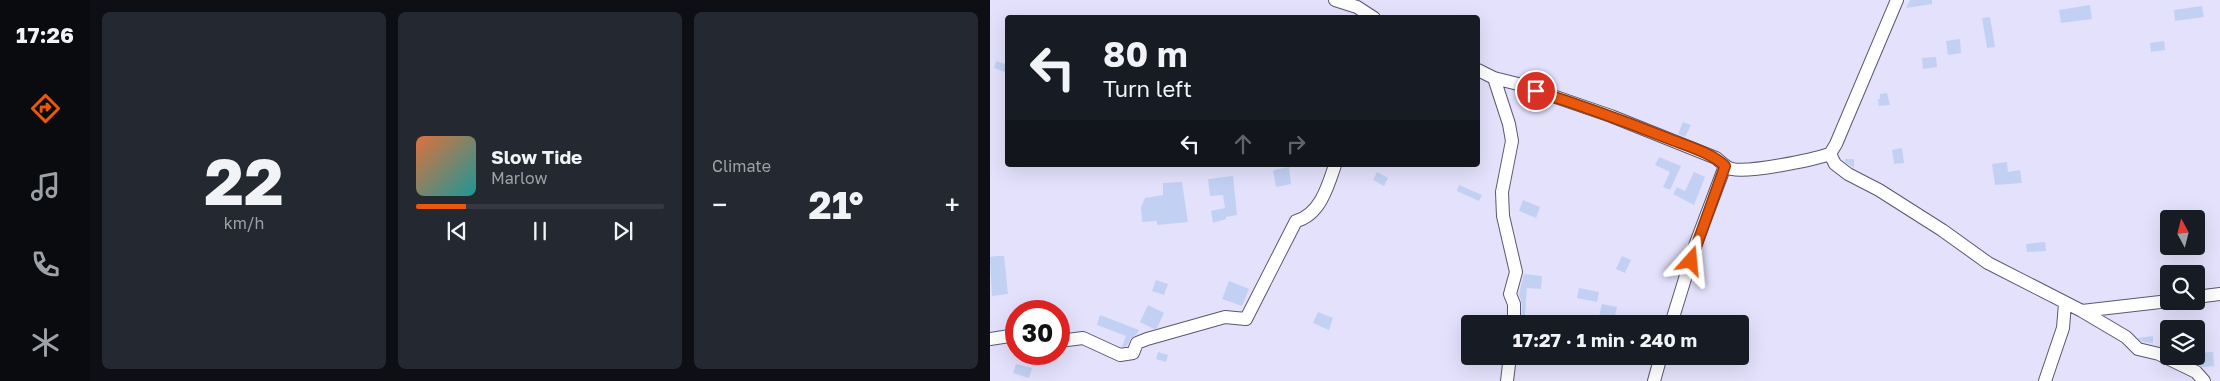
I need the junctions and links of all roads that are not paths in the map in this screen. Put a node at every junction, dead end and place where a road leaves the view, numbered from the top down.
1 (1335, 0) edge
2 (1897, 0) edge
3 (1369, 15) edge
4 (1480, 71) edge
5 (1494, 78) junction
6 (1830, 154) junction
7 (1725, 166) junction
8 (1334, 167) edge
9 (2220, 294) edge
10 (2205, 296) edge
11 (2160, 302) edge
12 (2065, 303) junction
13 (2082, 311) junction
14 (1514, 315) edge
15 (1674, 315) edge
16 (1005, 337) edge
17 (990, 339) edge
18 (1070, 339) edge
19 (1509, 365) edge
20 (1658, 365) edge
21 (1507, 381) edge
22 (1654, 381) edge
23 (2044, 381) edge
24 (2204, 381) edge

1 - 3 street
2 - 6 street
4 - 5 street
5 - 7 street
5 - 14 street
6 - 7 street
6 - 12 street
7 - 15 street
8 - 18 street
9 - 10 street
11 - 13 street
12 - 13 street
12 - 23 street
13 - 24 street
16 - 17 street
19 - 21 street
20 - 22 street

